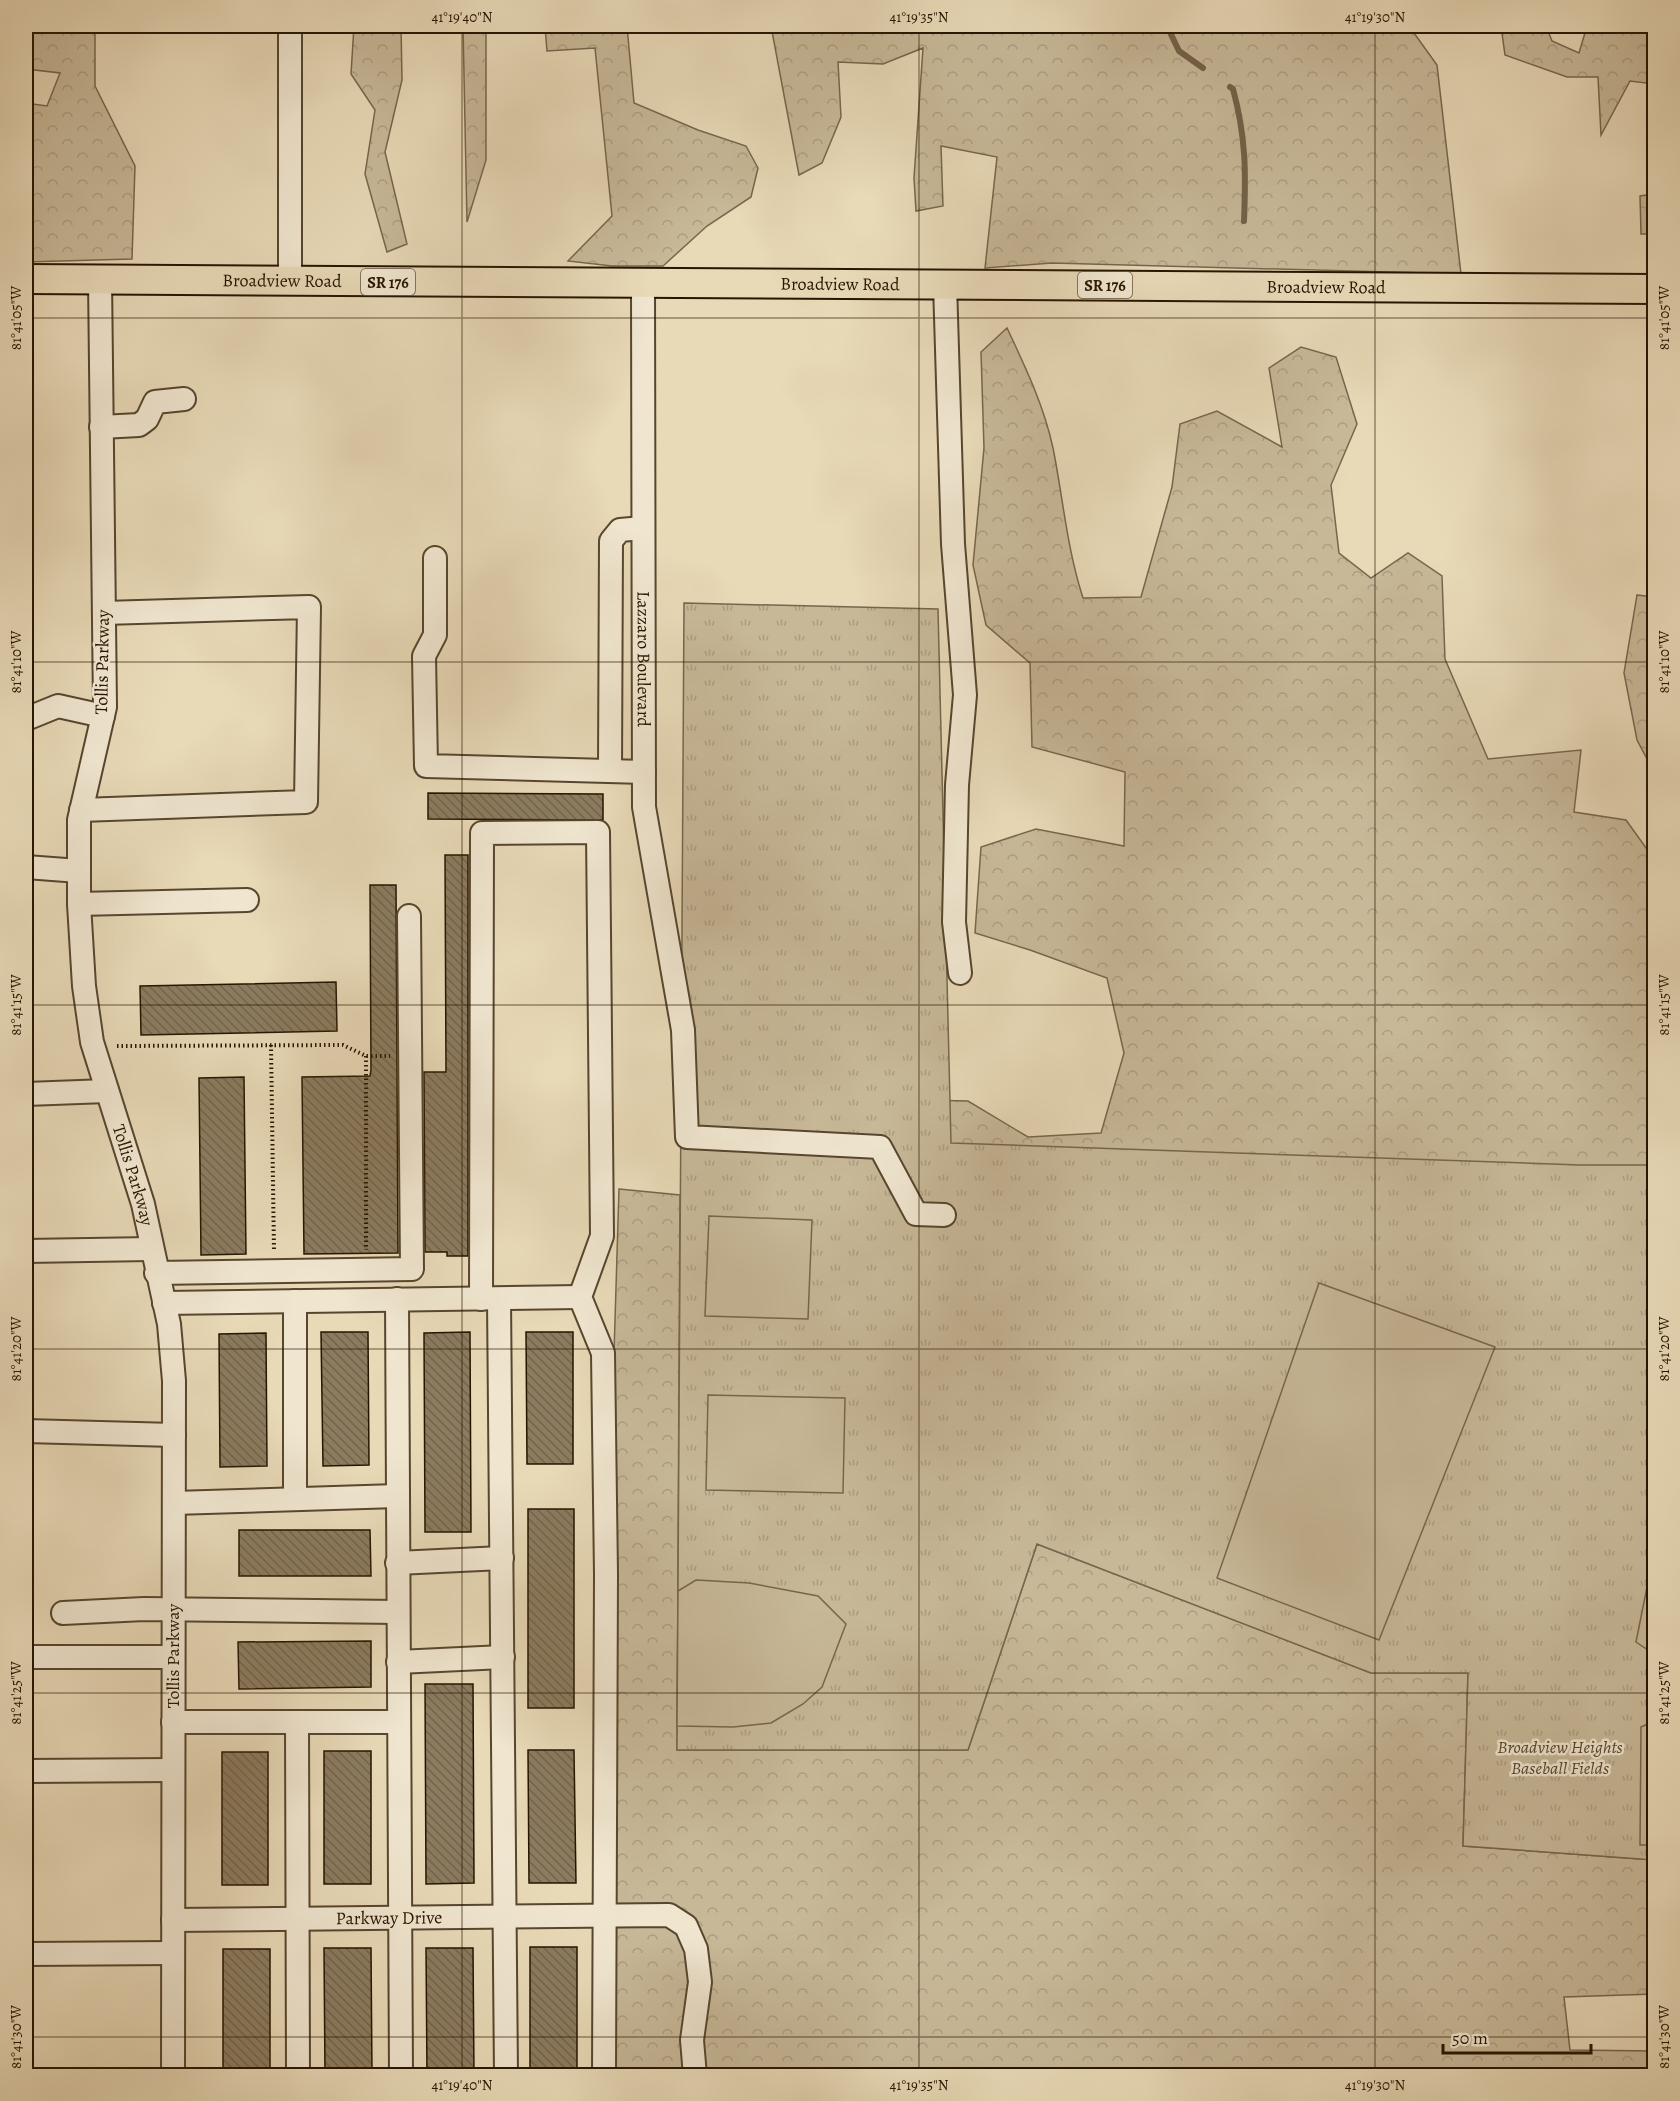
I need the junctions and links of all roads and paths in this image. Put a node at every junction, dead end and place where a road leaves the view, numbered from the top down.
1 (290, 26) edge
2 (26, 279) edge
3 (100, 279) junction
4 (290, 281) junction
5 (643, 284) junction
6 (945, 284) junction
7 (1654, 289) edge
8 (184, 399) dead end
9 (101, 427) junction
10 (643, 528) junction
11 (435, 558) dead end
12 (104, 613) junction
13 (610, 649) junction
14 (644, 649) junction
15 (103, 716) junction
16 (26, 719) edge
17 (610, 771) junction
18 (644, 772) junction
19 (81, 810) junction
20 (26, 867) edge
21 (79, 871) junction
22 (247, 900) dead end
23 (79, 904) junction
24 (409, 916) dead end
25 (960, 973) dead end
26 (271, 1045) junction
27 (117, 1046) dead end
28 (366, 1056) junction
29 (410, 1056) junction
30 (107, 1091) junction
31 (26, 1094) edge
32 (944, 1215) dead end
33 (152, 1249) junction
34 (26, 1251) edge
35 (366, 1270) junction
36 (274, 1271) junction
37 (156, 1273) junction
38 (580, 1297) junction
39 (397, 1299) junction
40 (490, 1299) junction
41 (295, 1301) junction
42 (164, 1303) junction
43 (26, 1431) edge
44 (174, 1435) junction
45 (397, 1496) junction
46 (295, 1499) junction
47 (174, 1503) junction
48 (502, 1558) junction
49 (397, 1563) junction
50 (173, 1611) junction
51 (397, 1612) junction
52 (63, 1613) dead end
53 (26, 1657) edge
54 (173, 1657) junction
55 (503, 1657) junction
56 (398, 1662) junction
57 (173, 1722) junction
58 (297, 1722) junction
59 (398, 1722) junction
60 (173, 1770) junction
61 (26, 1771) edge
62 (605, 1917) junction
63 (298, 1919) junction
64 (399, 1919) junction
65 (505, 1919) junction
66 (173, 1920) junction
67 (173, 1953) junction
68 (26, 1954) edge
69 (173, 2076) edge
70 (298, 2076) edge
71 (401, 2076) edge
72 (506, 2076) edge
73 (604, 2076) edge
74 (695, 2076) edge

1 - 4 street
2 - 3 main road, Broadview Road / SR 176
3 - 4 main road, Broadview Road / SR 176
3 - 9 street, Tollis Parkway
4 - 5 main road, Broadview Road / SR 176
5 - 6 main road, Broadview Road / SR 176
5 - 10 street, Lazzaro Boulevard
6 - 7 main road, Broadview Road / SR 176
6 - 25 street
8 - 9 street
9 - 12 street, Tollis Parkway
10 - 13 street
10 - 14 street, Lazzaro Boulevard
11 - 17 street
12 - 15 street, Tollis Parkway
12 - 19 street
13 - 14 street
13 - 17 street
14 - 18 street, Lazzaro Boulevard
15 - 16 street
15 - 19 street, Tollis Parkway
17 - 18 street
18 - 32 street, Lazzaro Boulevard
19 - 21 street, Tollis Parkway
20 - 21 street
21 - 23 street, Tollis Parkway
22 - 23 street
23 - 30 street, Tollis Parkway
24 - 29 street
26 - 27 path
26 - 28 path
26 - 36 path
28 - 29 path
28 - 35 path
29 - 35 street
30 - 31 street
30 - 33 street, Tollis Parkway
33 - 34 street
33 - 37 street, Tollis Parkway
35 - 36 street
36 - 37 street
37 - 42 street, Tollis Parkway
38 - 40 street
38 - 40 street
38 - 62 street
39 - 40 street
39 - 41 street
39 - 45 street
40 - 48 street
41 - 42 street
41 - 46 street
42 - 44 street, Tollis Parkway
43 - 44 street
44 - 47 street, Tollis Parkway
45 - 46 street
45 - 49 street
46 - 47 street
47 - 50 street, Tollis Parkway
48 - 49 street
48 - 55 street
49 - 51 street
50 - 51 street
50 - 52 street
50 - 54 street, Tollis Parkway
51 - 56 street
53 - 54 street
54 - 57 street, Tollis Parkway
55 - 56 street
55 - 65 street
56 - 59 street
57 - 58 street
57 - 60 street, Tollis Parkway
58 - 59 street
58 - 63 street
59 - 64 street
60 - 61 street
60 - 66 street, Tollis Parkway
62 - 65 street, Parkway Drive
62 - 73 street
62 - 74 street, Parkway Drive
63 - 64 street, Parkway Drive
63 - 66 street, Parkway Drive
63 - 70 street
64 - 65 street, Parkway Drive
64 - 71 street
65 - 72 street
66 - 67 street, Tollis Parkway
67 - 68 street
67 - 69 street, Tollis Parkway

